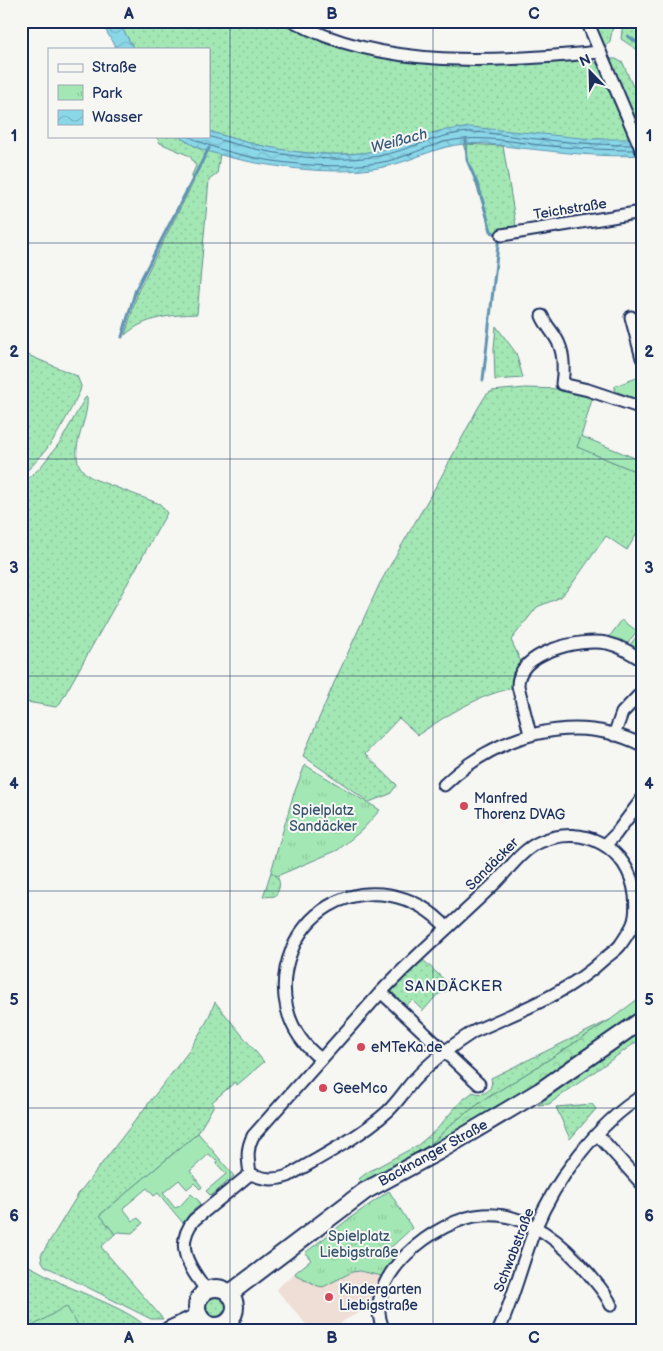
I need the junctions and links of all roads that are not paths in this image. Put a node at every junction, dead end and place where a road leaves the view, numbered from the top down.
1 (292, 21) edge
2 (586, 21) edge
3 (600, 52) junction
4 (642, 152) edge
5 (642, 212) edge
6 (502, 235) dead end
7 (542, 316) dead end
8 (631, 317) dead end
9 (642, 358) edge
10 (642, 408) edge
11 (642, 660) edge
12 (642, 692) edge
13 (530, 734) junction
14 (614, 735) junction
15 (642, 745) edge
16 (444, 785) dead end
17 (642, 799) edge
18 (605, 845) junction
19 (446, 928) junction
20 (381, 992) junction
21 (642, 1020) edge
22 (445, 1051) junction
23 (321, 1060) junction
24 (479, 1084) dead end
25 (642, 1096) edge
26 (597, 1134) junction
27 (250, 1174) junction
28 (642, 1184) edge
29 (536, 1228) junction
30 (207, 1291) junction
31 (229, 1294) junction
32 (611, 1305) dead end
33 (199, 1316) junction
34 (231, 1326) edge
35 (168, 1330) edge
36 (384, 1330) edge
37 (499, 1330) edge

1 - 3 street
2 - 3 street
3 - 4 street
5 - 6 street, Teichstraße
7 - 10 street
8 - 9 street
11 - 13 street
12 - 14 street
13 - 14 street
13 - 16 street
14 - 15 street
17 - 18 street
18 - 19 street, Sandäcker
18 - 22 street, Sandäcker
19 - 20 street, Sandäcker
19 - 23 street
20 - 22 street
20 - 23 street, Sandäcker
21 - 31 street, Backnanger Straße
22 - 24 street
22 - 27 street, Sandäcker
23 - 27 street, Sandäcker
25 - 26 street, Schwabstraße
26 - 28 street
26 - 29 street, Schwabstraße
27 - 30 street
29 - 32 street
29 - 36 street
29 - 37 street, Schwabstraße
30 - 31 street
30 - 33 street
31 - 34 street
33 - 34 street
33 - 35 street

